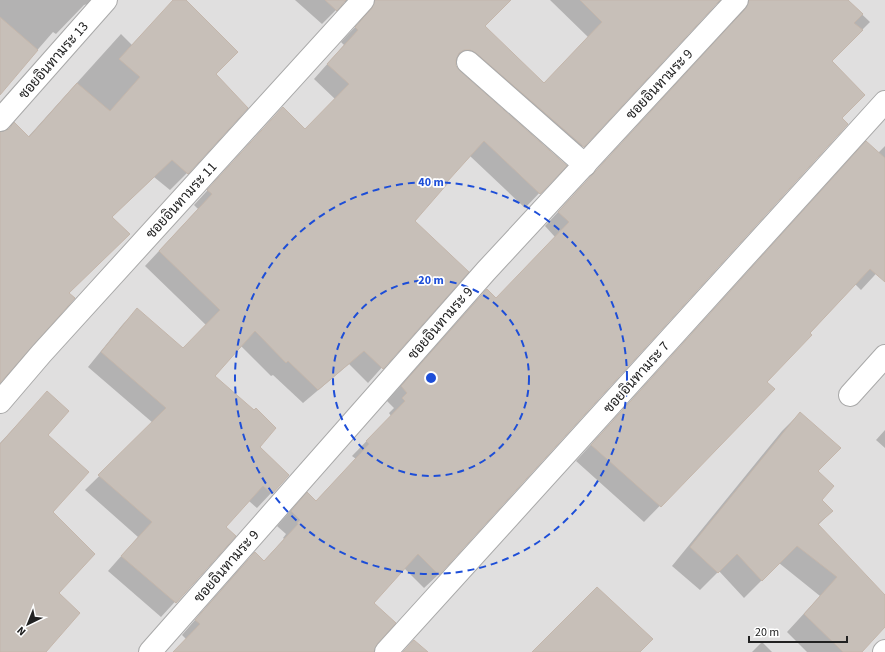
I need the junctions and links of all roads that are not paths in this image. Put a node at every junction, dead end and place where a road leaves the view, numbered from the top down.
1 (106, 0) edge
2 (364, 0) edge
3 (737, 0) edge
4 (468, 62) dead end
5 (885, 102) edge
6 (0, 120) edge
7 (584, 165) junction
8 (885, 356) edge
9 (850, 395) dead end
10 (0, 402) edge
11 (150, 652) edge
12 (386, 652) edge

1 - 6 street, ซอยอินทามระ 13
2 - 10 street, ซอยอินทามระ 11
3 - 7 street, ซอยอินทามระ 9
4 - 7 street
5 - 12 street, ซอยอินทามระ 7
7 - 11 street, ซอยอินทามระ 9
8 - 9 street

